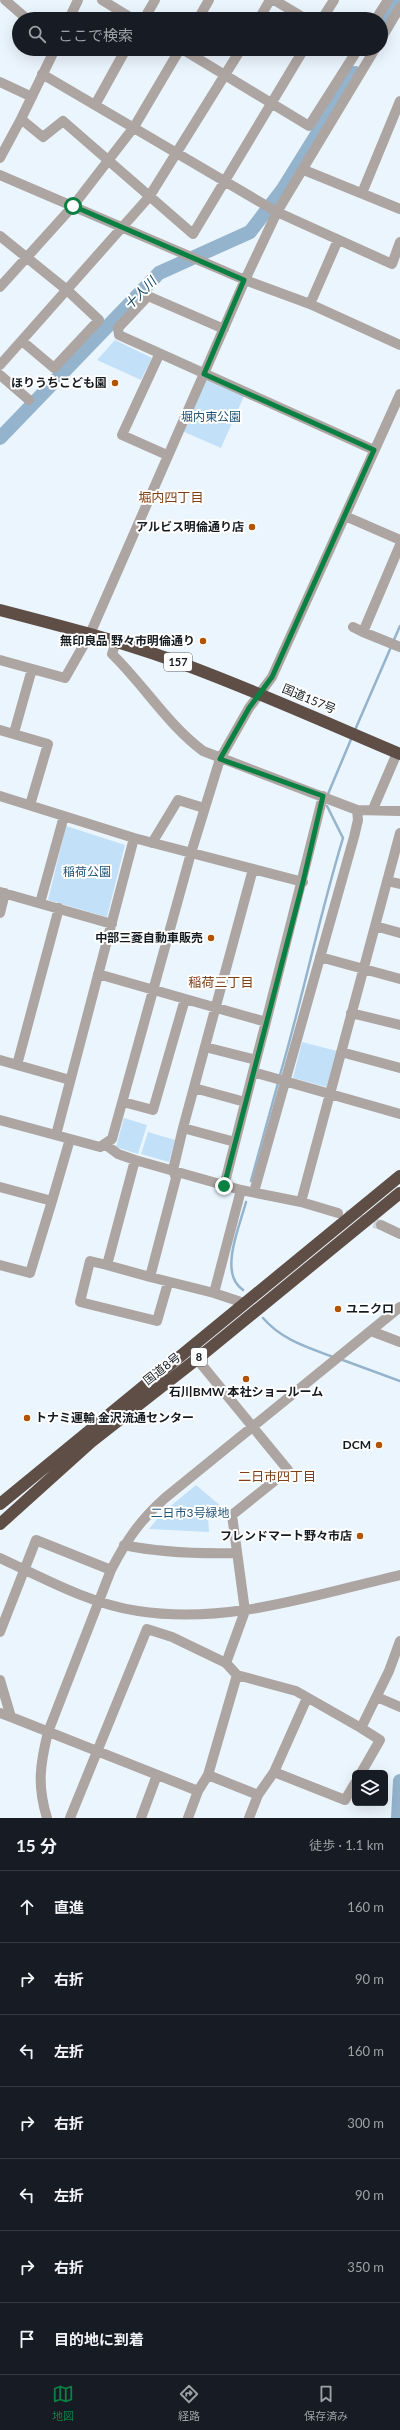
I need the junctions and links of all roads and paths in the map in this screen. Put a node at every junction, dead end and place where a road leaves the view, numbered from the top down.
1 (5, 0) edge
2 (78, 0) edge
3 (102, 0) edge
4 (155, 0) edge
5 (209, 0) edge
6 (270, 0) edge
7 (274, 0) edge
8 (334, 0) edge
9 (388, 0) edge
10 (399, 9) edge
11 (19, 12) edge
12 (72, 12) edge
13 (122, 12) edge
14 (148, 12) edge
15 (202, 12) edge
16 (263, 12) edge
17 (294, 12) edge
18 (326, 12) edge
19 (380, 12) edge
20 (388, 27) edge
21 (51, 56) edge
22 (122, 56) edge
23 (177, 56) edge
24 (192, 56) edge
25 (237, 56) edge
26 (300, 56) edge
27 (354, 56) edge
28 (371, 56) edge
29 (42, 74) junction
30 (225, 76) junction
31 (0, 82) edge
32 (32, 97) junction
33 (400, 101) edge
34 (95, 104) junction
35 (271, 104) junction
36 (21, 119) junction
37 (134, 127) junction
38 (178, 153) junction
39 (0, 158) edge
40 (108, 160) junction
41 (304, 170) junction
42 (0, 175) edge
43 (225, 181) junction
44 (362, 193) junction
45 (149, 197) junction
46 (73, 206) junction
47 (272, 209) junction
48 (400, 209) edge
49 (123, 228) junction
50 (0, 236) edge
51 (338, 240) junction
52 (400, 242) edge
53 (26, 258) junction
54 (396, 266) edge
55 (244, 280) junction
56 (0, 287) edge
57 (67, 290) junction
58 (310, 304) junction
59 (224, 329) junction
60 (22, 341) junction
61 (400, 345) edge
62 (159, 355) junction
63 (0, 365) edge
64 (0, 374) edge
65 (204, 374) junction
66 (400, 394) edge
67 (29, 400) dead end
68 (374, 450) junction
69 (167, 455) junction
70 (345, 516) junction
71 (400, 540) edge
72 (400, 545) edge
73 (0, 610) edge
74 (353, 627) dead end
75 (363, 632) junction
76 (90, 634) junction
77 (116, 642) junction
78 (395, 645) edge
79 (0, 660) edge
80 (32, 669) junction
81 (260, 694) junction
82 (0, 730) edge
83 (14, 733) junction
84 (398, 754) edge
85 (220, 759) junction
86 (0, 796) edge
87 (323, 796) junction
88 (30, 805) junction
89 (204, 808) junction
90 (373, 809) junction
91 (357, 810) junction
92 (400, 810) edge
93 (64, 816) junction
94 (399, 837) edge
95 (134, 838) junction
96 (152, 843) junction
97 (191, 853) junction
98 (253, 869) junction
99 (387, 881) junction
100 (303, 882) junction
101 (400, 884) edge
102 (3, 892) edge
103 (40, 903) junction
104 (59, 908) junction
105 (0, 913) edge
106 (112, 924) junction
107 (375, 926) junction
108 (400, 933) edge
109 (320, 957) junction
110 (363, 969) junction
111 (98, 974) junction
112 (400, 979) edge
113 (153, 990) junction
114 (185, 999) junction
115 (215, 1007) junction
116 (352, 1013) junction
117 (266, 1022) junction
118 (400, 1025) edge
119 (205, 1047) junction
120 (341, 1052) junction
121 (0, 1060) edge
122 (256, 1060) junction
123 (17, 1065) junction
124 (400, 1068) edge
125 (253, 1072) junction
126 (70, 1080) junction
127 (284, 1081) junction
128 (194, 1088) junction
129 (330, 1094) junction
130 (123, 1102) junction
131 (245, 1102) junction
132 (400, 1114) edge
133 (0, 1120) edge
134 (183, 1128) junction
135 (56, 1135) junction
136 (70, 1139) junction
137 (235, 1142) junction
138 (106, 1144) junction
139 (135, 1160) junction
140 (173, 1170) junction
141 (400, 1176) edge
142 (224, 1186) junction
143 (0, 1187) edge
144 (241, 1190) junction
145 (254, 1192) junction
146 (398, 1198) edge
147 (52, 1201) junction
148 (301, 1202) junction
149 (338, 1213) tunnel mouth
150 (381, 1225) tunnel mouth
151 (400, 1234) edge
152 (0, 1265) edge
153 (107, 1265) junction
154 (150, 1277) junction
155 (168, 1283) junction
156 (214, 1293) junction
157 (244, 1303) junction
158 (400, 1307) edge
159 (371, 1331) junction
160 (400, 1342) edge
161 (197, 1359) junction
162 (253, 1428) junction
163 (0, 1504) edge
164 (0, 1524) edge
165 (124, 1545) junction
166 (237, 1553) junction
167 (0, 1558) edge
168 (24, 1569) junction
169 (111, 1570) junction
170 (400, 1575) edge
171 (100, 1602) junction
172 (245, 1611) junction
173 (0, 1632) edge
174 (400, 1641) edge
175 (226, 1663) junction
176 (237, 1675) junction
177 (0, 1680) edge
178 (377, 1697) junction
179 (306, 1698) junction
180 (400, 1707) edge
181 (0, 1713) edge
182 (11, 1717) junction
183 (361, 1728) junction
184 (48, 1732) junction
185 (98, 1752) junction
186 (363, 1770) edge
187 (274, 1772) junction
188 (157, 1775) junction
189 (208, 1775) junction
190 (352, 1788) edge
191 (198, 1791) junction
192 (258, 1795) junction
193 (47, 1818) edge
194 (70, 1818) edge
195 (141, 1818) edge
196 (188, 1818) edge
197 (249, 1818) edge

1 - 11 street
2 - 12 street
3 - 13 street
4 - 14 street
5 - 15 street
6 - 16 street
7 - 17 street
8 - 18 street
9 - 19 street
10 - 20 street
21 - 29 street
22 - 34 street
23 - 37 street
24 - 30 street
25 - 30 street
26 - 35 street
27 - 35 street
28 - 41 street
29 - 32 street
29 - 34 street
30 - 35 street
30 - 38 street
31 - 32 street
32 - 36 street
33 - 44 street
34 - 37 street
35 - 43 street
36 - 39 street
36 - 40 street
37 - 38 street
37 - 40 street
38 - 43 street
38 - 45 street
40 - 45 street
40 - 46 street
41 - 44 street
41 - 47 street
42 - 46 street
43 - 45 street
43 - 47 street
44 - 48 street
45 - 49 street
46 - 49 street
46 - 53 street
47 - 51 street
47 - 55 street
49 - 55 street
49 - 57 street
50 - 53 street
51 - 54 street
51 - 58 street
52 - 54 street
53 - 56 street
53 - 57 street
55 - 58 street
55 - 59 street
57 - 60 street
57 - 60 street
58 - 61 street
59 - 62 street
59 - 65 street
60 - 63 street
62 - 65 street
62 - 69 street
64 - 67 street
65 - 68 street
65 - 69 street
66 - 68 street
68 - 70 street
69 - 76 street
70 - 71 street
70 - 81 street
72 - 75 street
73 - 76 highway, 国道157号 / 157
74 - 75 street
75 - 78 street
76 - 77 highway, 国道157号 / 157
76 - 80 street
77 - 81 highway, 国道157号 / 157
77 - 85 street
79 - 80 street
80 - 83 street
81 - 84 highway, 国道157号 / 157
81 - 85 street
82 - 83 street
83 - 88 street
84 - 90 street
85 - 87 street
85 - 89 street
86 - 88 street
87 - 91 street
87 - 100 street
88 - 93 street
89 - 96 street
89 - 97 street
90 - 91 street
90 - 92 street
91 - 109 street
93 - 95 street
93 - 103 street
94 - 99 street
95 - 96 street
95 - 106 street
96 - 97 street
97 - 98 street
97 - 113 street
98 - 100 street
98 - 115 street
99 - 101 street
99 - 107 street
100 - 117 street
102 - 103 street
102 - 105 street
103 - 104 street
104 - 106 street
104 - 123 street
106 - 111 street
107 - 108 street
107 - 110 street
109 - 110 street
109 - 127 street
110 - 112 street
110 - 116 street
111 - 113 street
111 - 126 street
113 - 114 street
113 - 130 street
114 - 115 street
114 - 130 street
115 - 117 street
115 - 119 street
116 - 118 street
116 - 120 street
117 - 122 street
119 - 122 street
119 - 128 street
120 - 124 street
120 - 129 street
121 - 123 street
122 - 125 street
123 - 126 street
125 - 127 street
125 - 131 street
126 - 135 street
127 - 129 street
127 - 145 street
128 - 131 street
128 - 134 street
129 - 132 street
129 - 148 street
130 - 138 street
131 - 137 street
133 - 135 street
134 - 137 street
134 - 140 street
135 - 136 street
136 - 138 street
136 - 147 street
137 - 142 street
138 - 139 street
139 - 140 street
139 - 153 street
140 - 142 street
140 - 154 street
141 - 157 highway, 国道8号 / 8
142 - 144 street
143 - 147 street
144 - 145 street
144 - 156 street
145 - 148 street
146 - 161 highway, 国道8号 / 8
147 - 152 street
148 - 149 street
150 - 151 street
153 - 154 street
153 - 155 street
154 - 155 street
155 - 156 street
156 - 157 street
157 - 163 highway, 国道8号 / 8
158 - 159 street
159 - 160 street
159 - 162 street
161 - 162 street
161 - 164 highway, 国道8号 / 8
162 - 165 street
162 - 166 street
165 - 166 street
165 - 169 street
166 - 172 street
167 - 168 street
168 - 169 street
168 - 171 street
168 - 173 street
169 - 171 street
170 - 172 street
171 - 172 street
171 - 184 street
172 - 175 street
174 - 178 street
175 - 176 street
175 - 185 street
176 - 179 street
176 - 189 street
177 - 182 street
178 - 180 street
178 - 183 street
179 - 183 street
179 - 187 street
181 - 182 street
182 - 184 street
183 - 186 street
184 - 185 street
184 - 193 street
185 - 188 street
185 - 194 street
187 - 190 street
187 - 192 street
188 - 191 street
188 - 195 street
189 - 191 street
189 - 192 street
191 - 196 street
192 - 197 street

